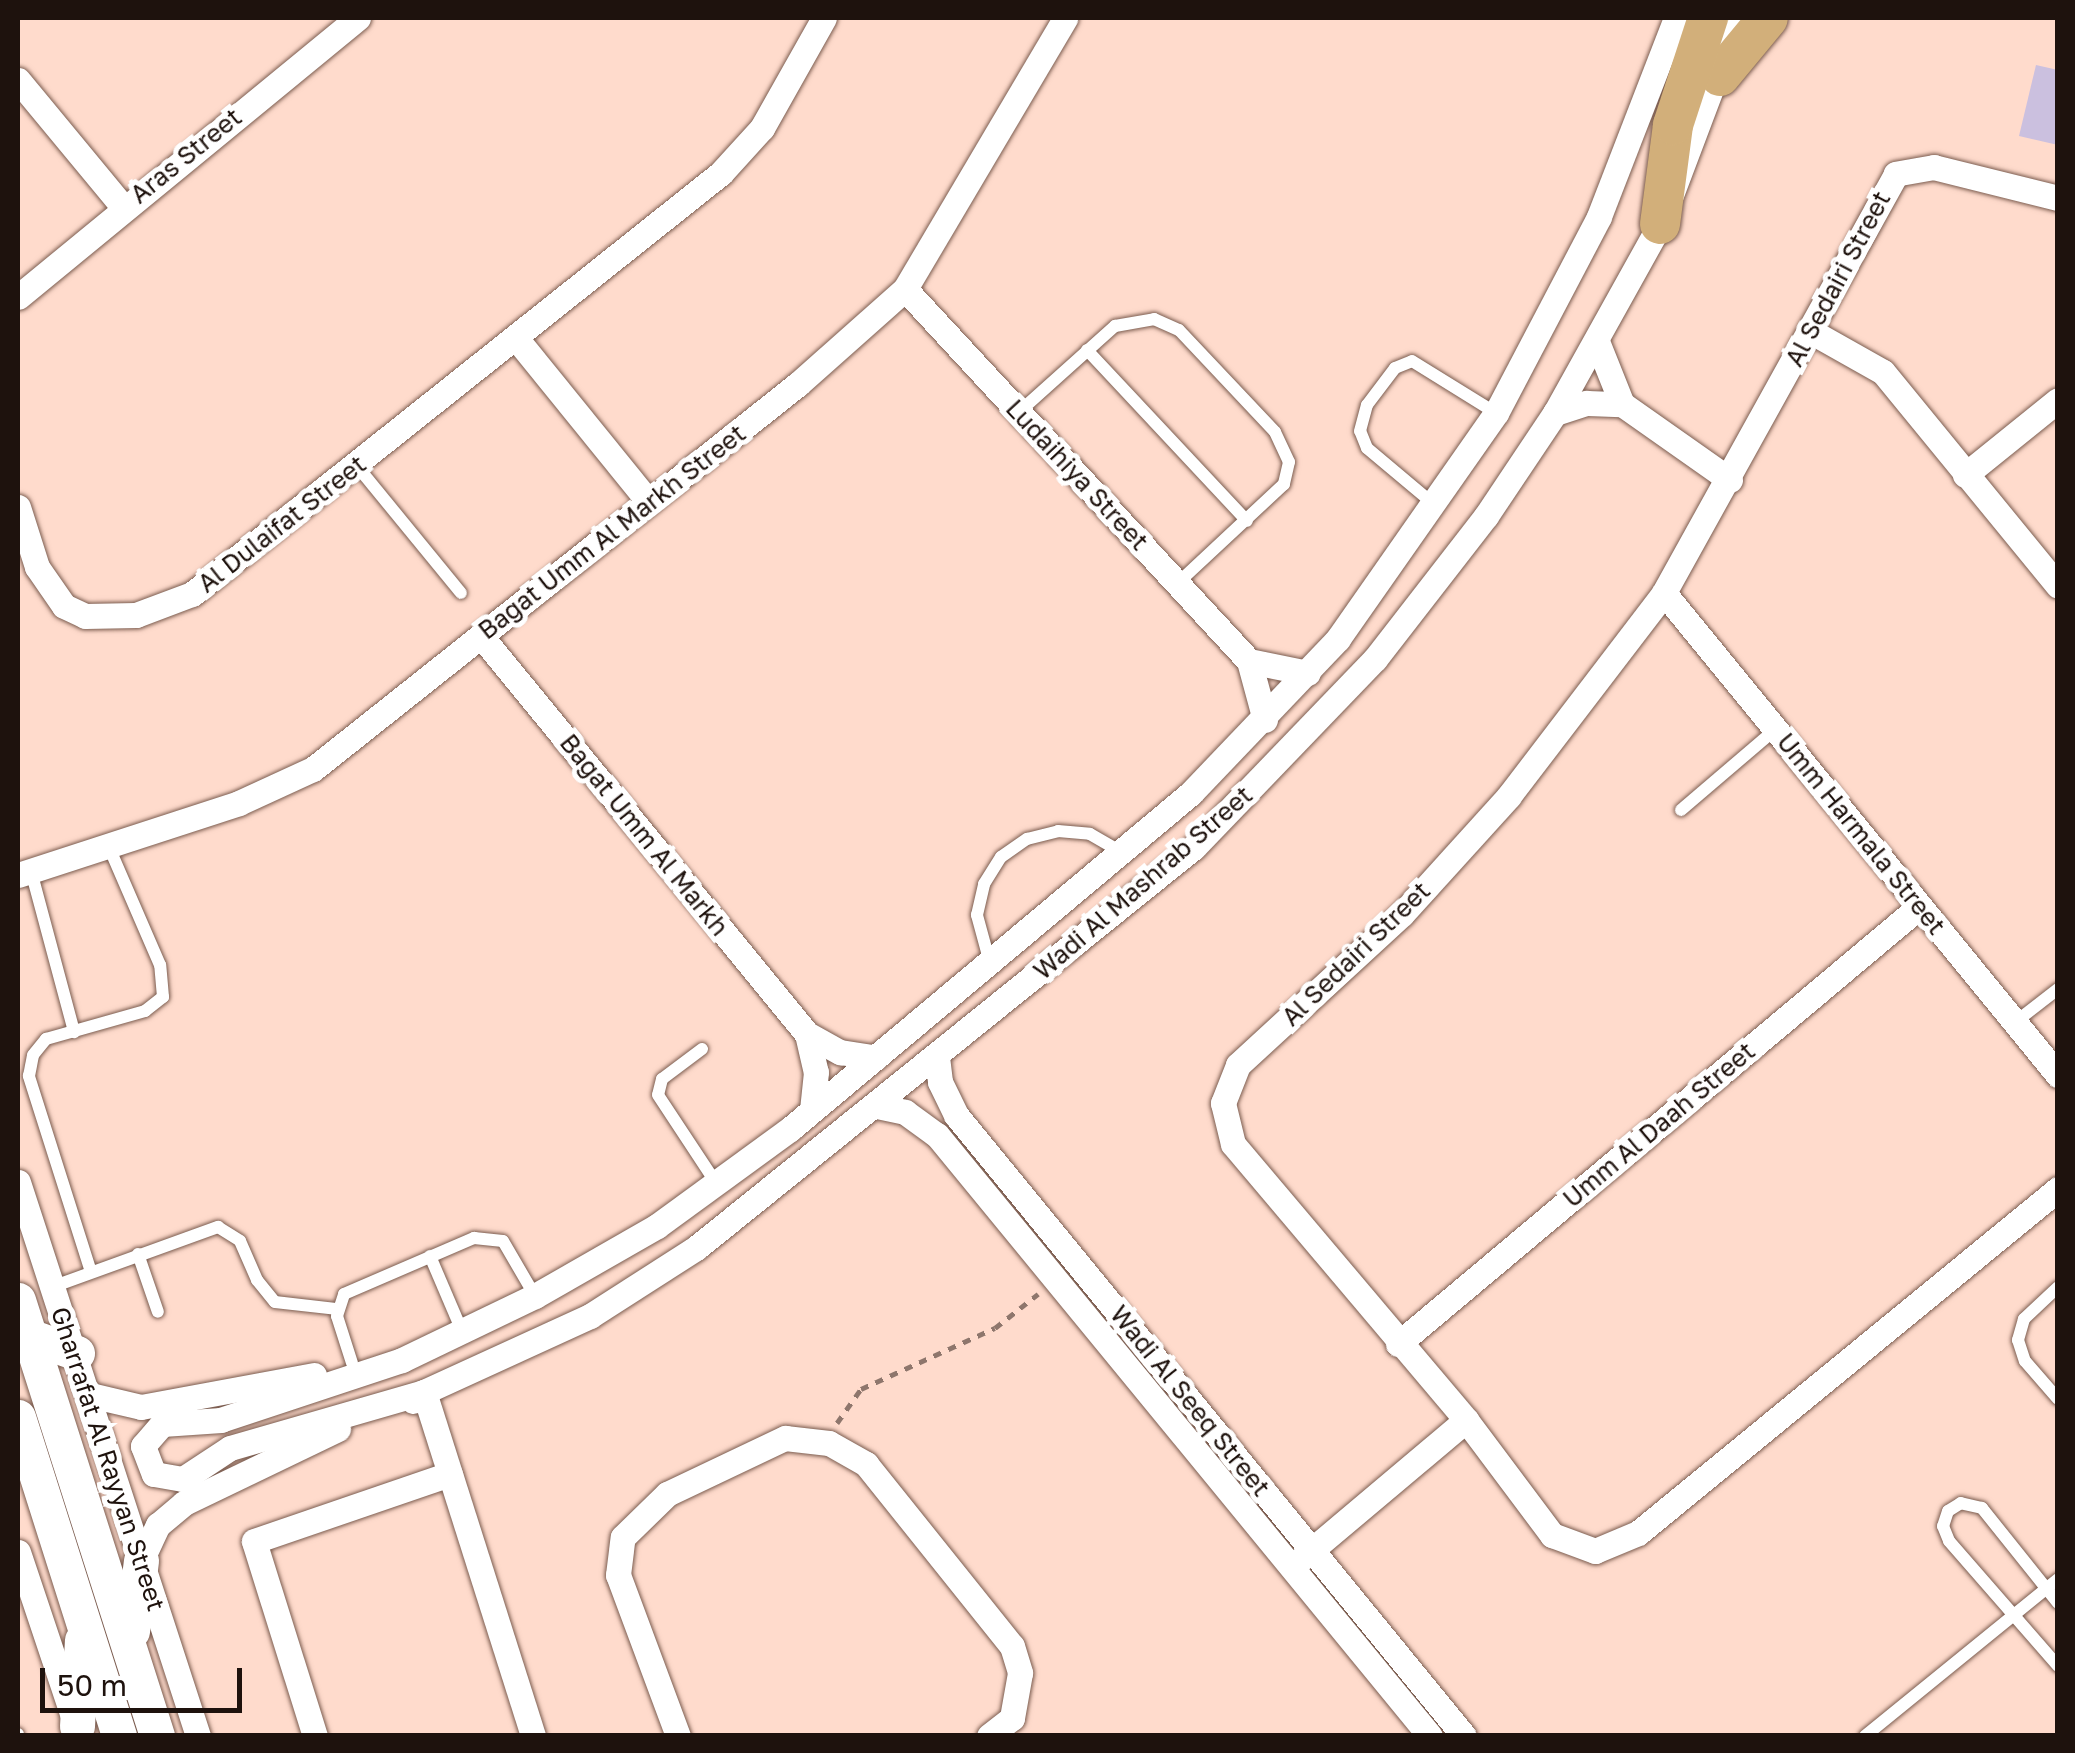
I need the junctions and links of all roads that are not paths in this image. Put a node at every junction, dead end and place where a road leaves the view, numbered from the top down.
1 (358, 18) edge
2 (824, 18) edge
3 (1065, 18) edge
4 (1676, 18) edge
5 (1708, 18) edge
6 (1738, 18) edge
7 (1768, 18) edge
8 (1720, 76) junction
9 (18, 80) edge
10 (2058, 198) edge
11 (123, 207) junction
12 (1660, 224) junction
13 (905, 289) junction
14 (18, 297) edge
15 (1812, 332) junction
16 (516, 338) junction
17 (1598, 344) junction
18 (1087, 350) junction
19 (2058, 400) edge
20 (1622, 404) junction
21 (1019, 412) junction
22 (1496, 413) junction
23 (1555, 413) junction
24 (357, 466) junction
25 (1966, 475) junction
26 (1730, 480) junction
27 (649, 502) junction
28 (1436, 506) junction
29 (18, 507) edge
30 (1247, 521) junction
31 (1178, 583) junction
32 (2058, 586) edge
33 (462, 592) dead end
34 (1664, 592) junction
35 (481, 636) junction
36 (1249, 661) junction
37 (1308, 673) junction
38 (1265, 720) junction
39 (1776, 729) junction
40 (1681, 810) dead end
41 (108, 847) junction
42 (1121, 852) junction
43 (24, 873) edge
44 (1920, 906) junction
45 (990, 963) junction
46 (2058, 989) edge
47 (2014, 1022) junction
48 (74, 1032) junction
49 (807, 1034) junction
50 (702, 1049) dead end
51 (937, 1056) junction
52 (876, 1058) junction
53 (2058, 1075) edge
54 (876, 1106) junction
55 (812, 1110) junction
56 (18, 1182) edge
57 (718, 1185) junction
58 (2058, 1189) edge
59 (138, 1254) junction
60 (430, 1256) junction
61 (92, 1272) junction
62 (52, 1287) junction
63 (2058, 1288) edge
64 (535, 1296) junction
65 (18, 1300) edge
66 (336, 1309) junction
67 (158, 1312) dead end
68 (462, 1331) junction
69 (29, 1336) junction
70 (435, 1344) junction
71 (1398, 1344) junction
72 (77, 1352) junction
73 (352, 1363) junction
74 (424, 1392) junction
75 (90, 1394) junction
76 (2058, 1399) edge
77 (18, 1417) edge
78 (1466, 1420) junction
79 (450, 1474) junction
80 (1312, 1550) junction
81 (18, 1552) edge
82 (140, 1561) junction
83 (1292, 1566) junction
84 (2058, 1579) edge
85 (2046, 1588) junction
86 (2058, 1603) edge
87 (84, 1614) junction
88 (2013, 1615) junction
89 (130, 1642) junction
90 (2058, 1666) edge
91 (78, 1731) edge
92 (119, 1736) edge
93 (157, 1736) edge
94 (198, 1736) edge
95 (316, 1736) edge
96 (533, 1736) edge
97 (678, 1736) edge
98 (989, 1736) edge
99 (1430, 1736) edge
100 (1464, 1736) edge
101 (1866, 1736) edge

1 - 11 street, Aras Street
2 - 16 street, Al Dulaifat Street
3 - 13 street, Bagat Umm Al Markh Street
4 - 22 street, Wadi Al Mashrab Street
5 - 12 main road
6 - 8 street, Wadi Al Mashrab Street
7 - 8 main road
8 - 12 street, Wadi Al Mashrab Street
9 - 11 street
10 - 15 street, Al Sedairi Street
11 - 14 street, Aras Street
12 - 17 street, Wadi Al Mashrab Street
13 - 21 street, Ludaihiya Street
13 - 27 street, Bagat Umm Al Markh Street
15 - 25 street
15 - 26 street, Al Sedairi Street
16 - 24 street, Al Dulaifat Street
16 - 27 street
17 - 20 street
17 - 23 street, Wadi Al Mashrab Street
18 - 21 lane
18 - 30 lane
18 - 30 lane
19 - 25 street
20 - 23 street
20 - 26 street
21 - 31 street, Ludaihiya Street
22 - 28 street, Wadi Al Mashrab Street
22 - 28 lane
23 - 51 street, Wadi Al Mashrab Street
24 - 29 street, Al Dulaifat Street
24 - 33 lane
25 - 32 street
26 - 34 street, Al Sedairi Street
27 - 35 street, Bagat Umm Al Markh Street
28 - 37 street, Wadi Al Mashrab Street
30 - 31 lane
31 - 36 street, Ludaihiya Street
34 - 39 street, Umm Harmala Street
34 - 71 street, Al Sedairi Street
35 - 41 street, Bagat Umm Al Markh Street
35 - 49 street, Bagat Umm Al Markh
36 - 37 street
36 - 38 street, Ludaihiya Street
37 - 38 street, Wadi Al Mashrab Street
38 - 42 street, Wadi Al Mashrab Street
39 - 40 lane
39 - 44 street, Umm Harmala Street
41 - 43 street, Bagat Umm Al Markh Street
41 - 48 lane
42 - 45 street, Wadi Al Mashrab Street
42 - 45 lane
43 - 48 lane
44 - 47 street, Umm Harmala Street
44 - 71 street, Umm Al Daah Street
45 - 52 street, Wadi Al Mashrab Street
46 - 47 lane
47 - 53 street, Umm Harmala Street
48 - 61 lane
49 - 52 street, Bagat Umm Al Markh
49 - 55 street
50 - 57 lane
51 - 54 street, Wadi Al Mashrab Street
51 - 80 street, Wadi Al Seeq Street
52 - 55 street, Wadi Al Mashrab Street
54 - 74 street, Wadi Al Mashrab Street
54 - 83 street, Wadi Al Seeq Street
55 - 57 street, Wadi Al Mashrab Street
56 - 62 street, Gharrafat Al Rayyan Street
57 - 64 street, Wadi Al Mashrab Street
58 - 78 street, Al Sedairi Street
59 - 61 lane
59 - 66 lane
59 - 67 lane
60 - 64 lane
60 - 66 lane
60 - 68 lane
61 - 62 lane
62 - 72 street, Gharrafat Al Rayyan Street
63 - 76 lane
64 - 68 street, Wadi Al Mashrab Street
65 - 69 main road, Gharrafat Al Rayyan Street
66 - 73 lane
68 - 70 street, Wadi Al Mashrab Street
69 - 72 main road
69 - 89 main road, Gharrafat Al Rayyan Street
70 - 73 street, Wadi Al Mashrab Street
70 - 74 street, Wadi Al Mashrab Street
71 - 78 street, Al Sedairi Street
72 - 75 street, Gharrafat Al Rayyan Street
73 - 75 street, Wadi Al Mashrab Street
74 - 79 street
74 - 82 street, Wadi Al Mashrab Street
75 - 82 street, Gharrafat Al Rayyan Street
77 - 87 main road
78 - 80 street
79 - 95 street
79 - 96 street
80 - 83 street
80 - 100 street, Wadi Al Seeq Street
81 - 91 street
82 - 89 main road
82 - 94 street, Gharrafat Al Rayyan Street
83 - 99 street, Wadi Al Seeq Street
84 - 85 lane
85 - 86 lane
85 - 88 lane
85 - 88 lane
87 - 91 main road
87 - 92 main road
88 - 90 lane
88 - 101 lane
89 - 93 main road, Gharrafat Al Rayyan Street
97 - 98 street

